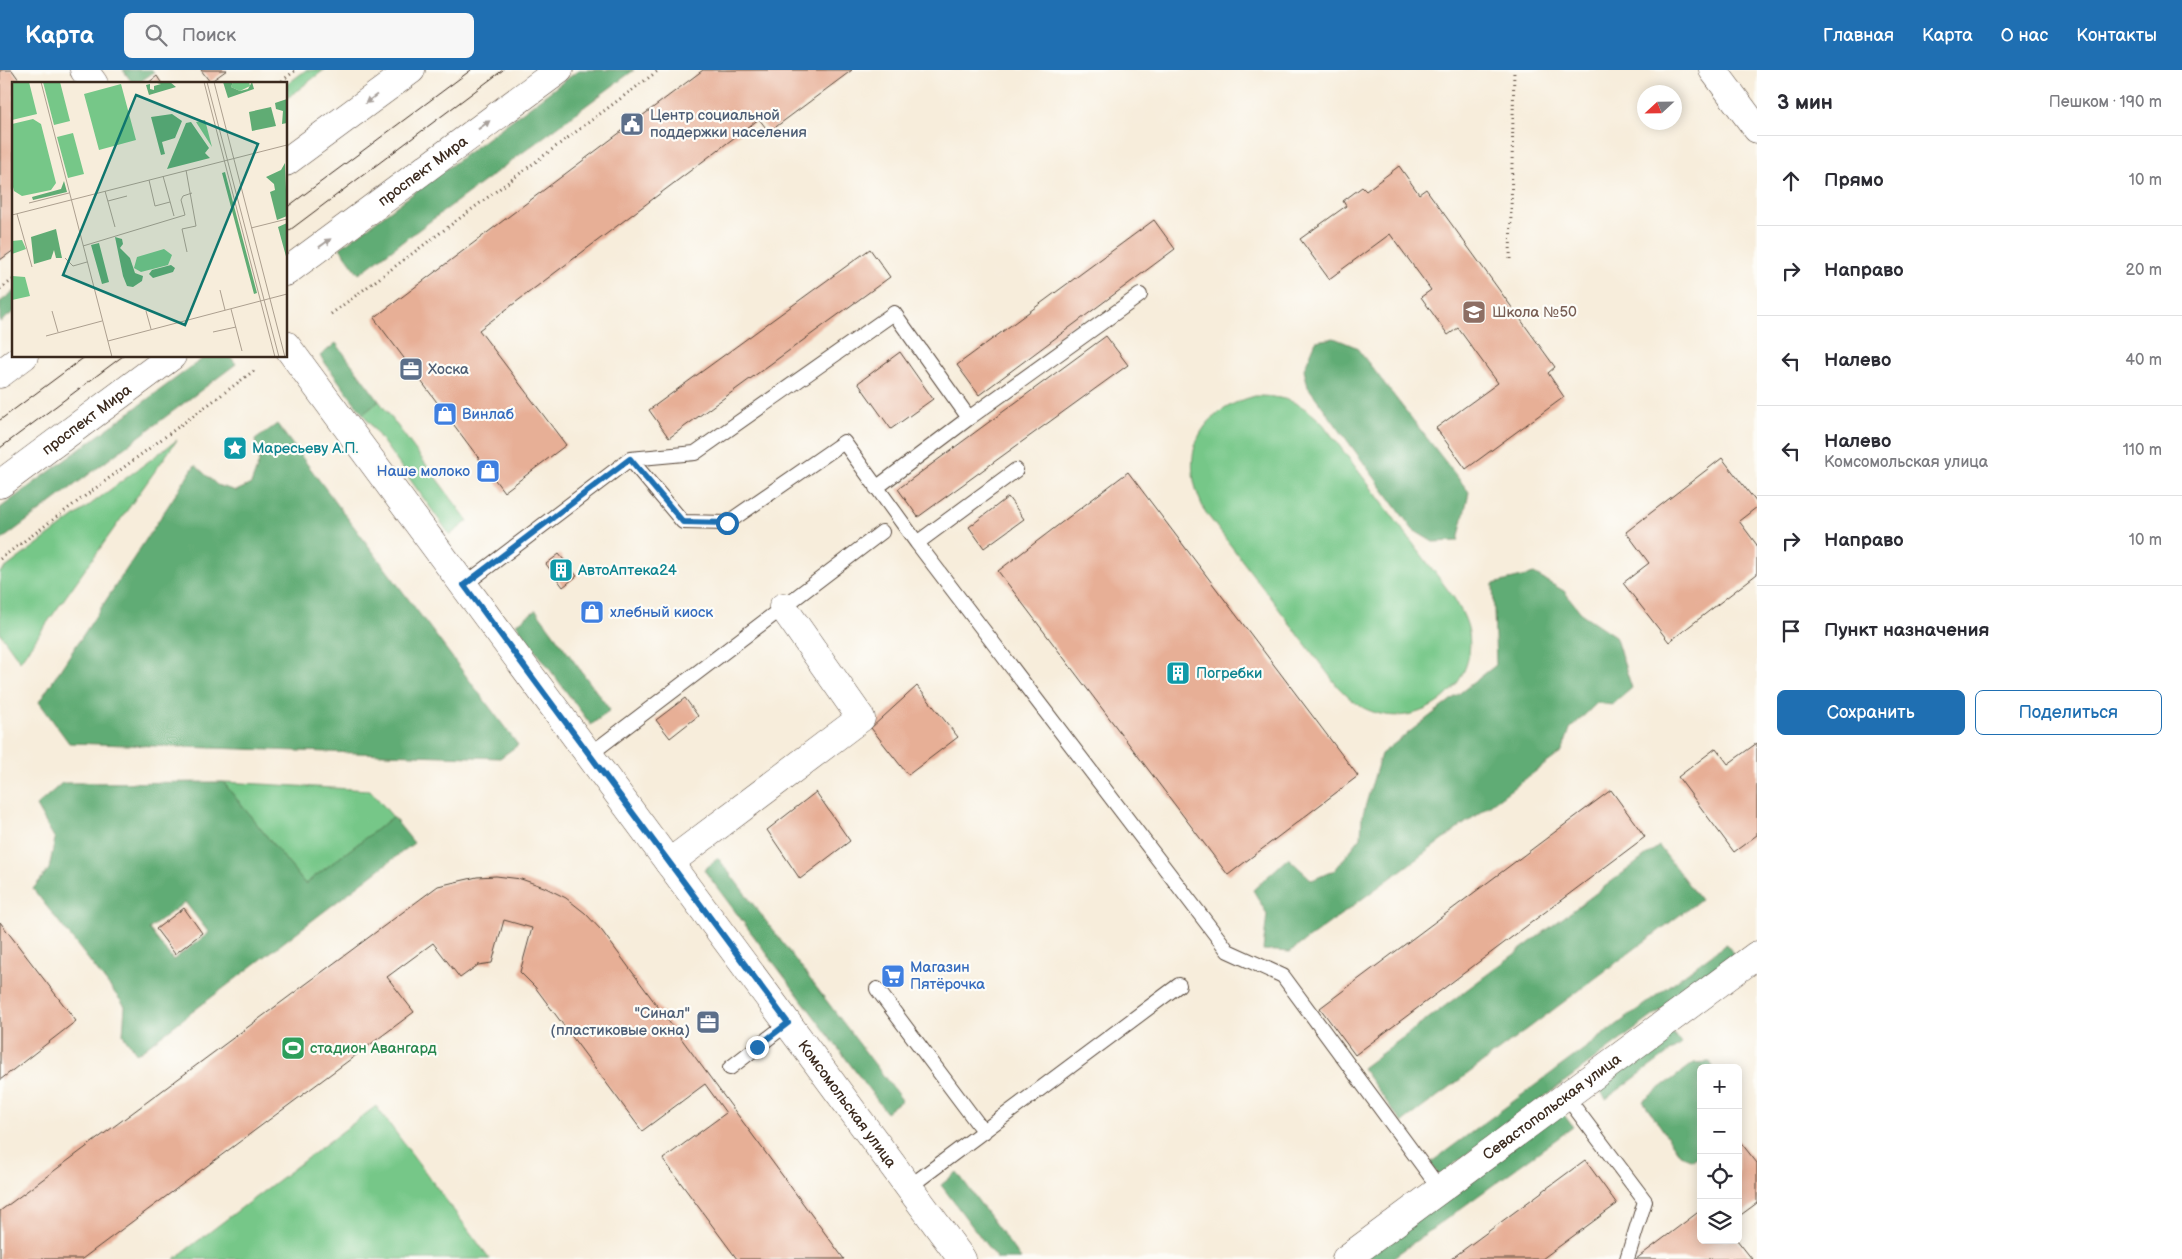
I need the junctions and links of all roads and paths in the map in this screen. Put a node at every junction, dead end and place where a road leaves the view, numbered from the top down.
1 (84, 70) edge
2 (296, 70) edge
3 (411, 70) edge
4 (559, 70) edge
5 (659, 70) edge
6 (1514, 70) edge
7 (1713, 70) edge
8 (93, 82) edge
9 (281, 82) edge
10 (1757, 129) edge
11 (288, 161) edge
12 (1510, 259) dead end
13 (288, 271) edge
14 (12, 280) edge
15 (0, 289) edge
16 (1140, 295) dead end
17 (331, 314) dead end
18 (288, 348) edge
19 (21, 358) edge
20 (169, 358) edge
21 (255, 370) dead end
22 (0, 374) edge
23 (969, 418) junction
24 (630, 459) junction
25 (1016, 470) dead end
26 (0, 484) edge
27 (876, 488) junction
28 (882, 532) dead end
29 (917, 543) junction
30 (0, 559) edge
31 (464, 585) junction
32 (783, 607) junction
33 (589, 755) junction
34 (669, 863) junction
35 (1757, 954) edge
36 (1179, 985) dead end
37 (877, 990) dead end
38 (788, 1023) junction
39 (730, 1068) dead end
40 (1566, 1096) junction
41 (984, 1132) junction
42 (909, 1187) junction
43 (1440, 1189) junction
44 (962, 1259) edge
45 (1346, 1259) edge
46 (1627, 1259) edge

1 - 8 street
2 - 9 path
3 -> 11 street
13 -> 4 street, проспект Мира
5 - 17 path
6 - 12 path
7 - 10 street
14 - 15 path
16 - 23 lane
18 - 31 street, Комсомольская улица
19 - 22 street
20 - 26 street, проспект Мира
21 - 30 path
23 - 24 lane
23 - 27 lane
24 - 27 lane
24 - 31 lane
25 - 29 lane
27 - 29 lane
28 - 32 lane
29 - 43 lane
31 - 33 street, Комсомольская улица
32 - 33 lane
32 - 34 street
33 - 34 street, Комсомольская улица
34 - 38 street, Комсомольская улица
35 - 40 street, Севастопольская улица
36 - 41 lane
37 - 41 lane
38 - 39 lane
38 - 42 street, Комсомольская улица
40 - 43 street, Севастопольская улица
40 - 46 lane
41 - 42 lane
42 - 44 street, Комсомольская улица
43 - 45 street, Севастопольская улица

